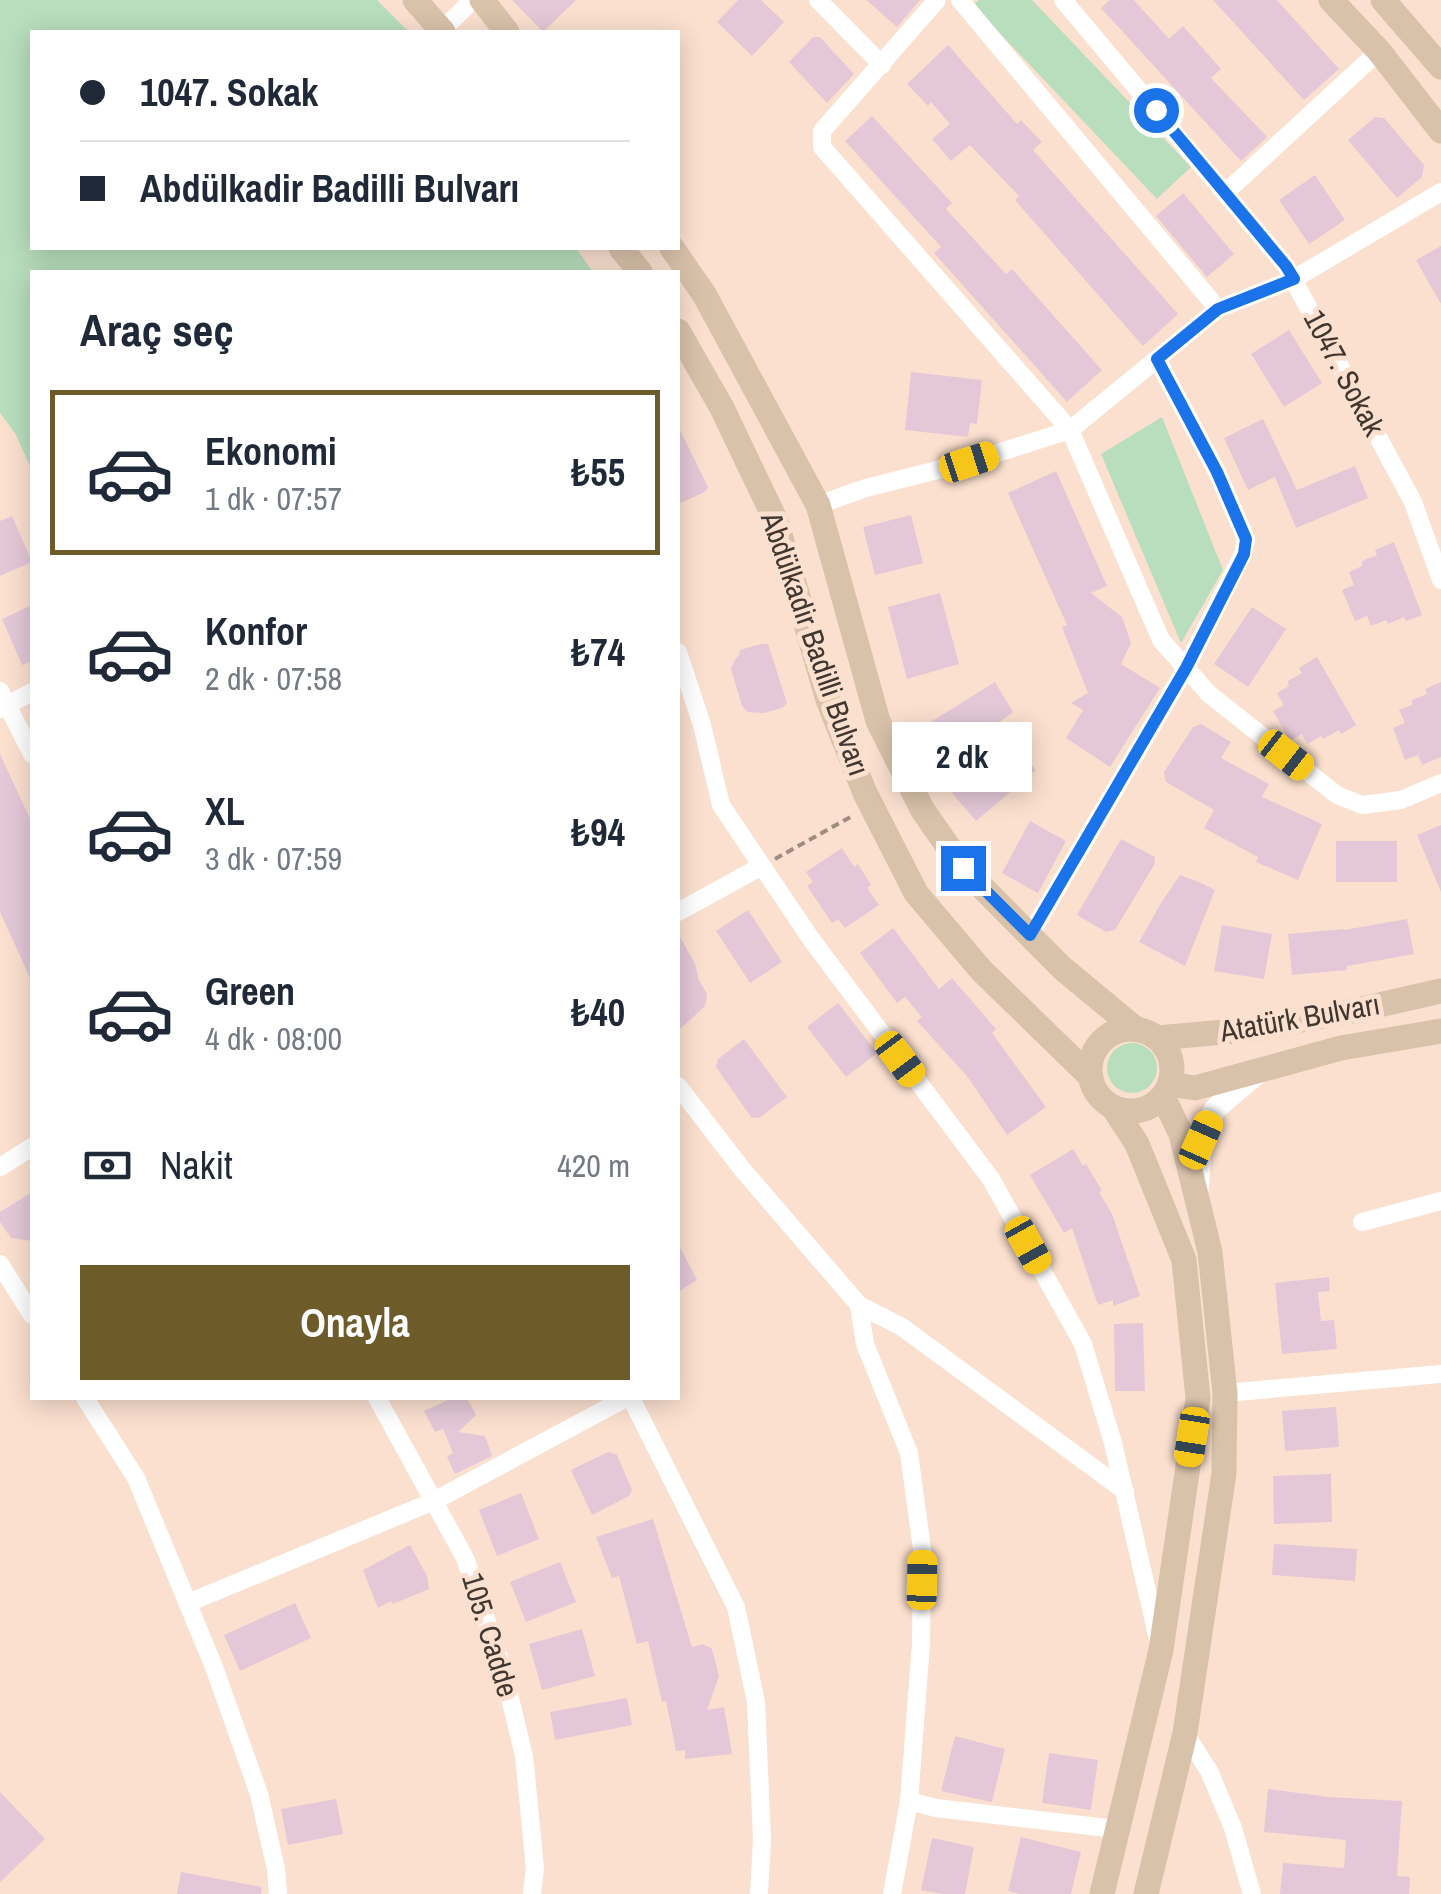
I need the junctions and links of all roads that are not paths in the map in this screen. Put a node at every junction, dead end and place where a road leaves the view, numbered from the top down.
1 (415, 0) edge
2 (474, 0) edge
3 (482, 0) edge
4 (818, 0) edge
5 (937, 0) edge
6 (960, 0) edge
7 (1063, 0) edge
8 (1331, 0) edge
9 (1387, 1) edge
10 (440, 30) edge
11 (444, 30) edge
12 (505, 30) edge
13 (1379, 51) junction
14 (882, 65) junction
15 (1441, 68) edge
16 (1441, 131) edge
17 (1441, 192) edge
18 (1225, 193) junction
19 (673, 250) edge
20 (1294, 279) junction
21 (1218, 309) junction
22 (1157, 359) junction
23 (686, 360) edge
24 (1070, 430) junction
25 (818, 506) junction
26 (1441, 580) edge
27 (680, 658) edge
28 (1186, 668) junction
29 (30, 693) edge
30 (2, 702) edge
31 (30, 751) edge
32 (1441, 783) edge
33 (762, 866) junction
34 (680, 911) edge
35 (1030, 935) junction
36 (1441, 991) edge
37 (1441, 1031) edge
38 (1147, 1034) junction
39 (1261, 1070) junction
40 (1091, 1077) junction
41 (680, 1089) edge
42 (1166, 1090) junction
43 (1113, 1107) junction
44 (30, 1148) edge
45 (0, 1167) edge
46 (1197, 1200) junction
47 (1441, 1201) edge
48 (1362, 1222) dead end
49 (0, 1264) edge
50 (859, 1305) junction
51 (30, 1312) edge
52 (1441, 1374) edge
53 (1224, 1393) junction
54 (85, 1400) edge
55 (378, 1400) edge
56 (625, 1400) edge
57 (630, 1400) edge
58 (1124, 1492) junction
59 (434, 1501) junction
60 (188, 1604) junction
61 (1160, 1650) junction
62 (1184, 1732) junction
63 (909, 1801) junction
64 (1116, 1829) junction
65 (278, 1894) edge
66 (532, 1894) edge
67 (759, 1894) edge
68 (892, 1894) edge
69 (1102, 1894) edge
70 (1146, 1894) edge
71 (1252, 1894) edge

1 - 10 main road
2 - 11 street
3 - 12 main road
4 - 14 street
5 - 14 street
6 - 21 street
7 - 18 street, 1047. Sokak
8 - 13 main road
9 - 15 main road
13 - 16 main road
13 - 18 street
14 - 24 street
17 - 20 street
18 - 20 street, 1047. Sokak
19 - 25 main road, Abdülkadir Badilli Bulvarı
20 - 21 street
20 - 26 street, 1047. Sokak
21 - 22 street
22 - 24 street
22 - 28 street
23 - 40 main road, Abdülkadir Badilli Bulvarı
24 - 25 street
24 - 28 street
25 - 35 main road, Abdülkadir Badilli Bulvarı
27 - 33 street
28 - 32 street
28 - 35 street
29 - 30 street
30 - 31 street
33 - 34 street
33 - 58 street
35 - 38 main road, Abdülkadir Badilli Bulvarı
36 - 38 main road, Atatürk Bulvarı
37 - 39 main road, Atatürk Bulvarı
38 - 40 main road
38 - 42 main road
39 - 42 main road, Atatürk Bulvarı
39 - 46 street
40 - 43 main road
41 - 50 street
42 - 43 main road
42 - 46 main road
43 - 61 main road
44 - 45 street
46 - 53 main road
47 - 48 street
49 - 51 street
50 - 58 street
50 - 63 street
52 - 53 street
53 - 62 main road
54 - 60 street
55 - 59 street, 105. Cadde
56 - 59 street
57 - 67 street
58 - 61 street
59 - 60 street
59 - 66 street, 105. Cadde
60 - 65 street
61 - 64 main road
62 - 70 main road
62 - 71 street
63 - 64 street
63 - 68 street
64 - 69 main road

